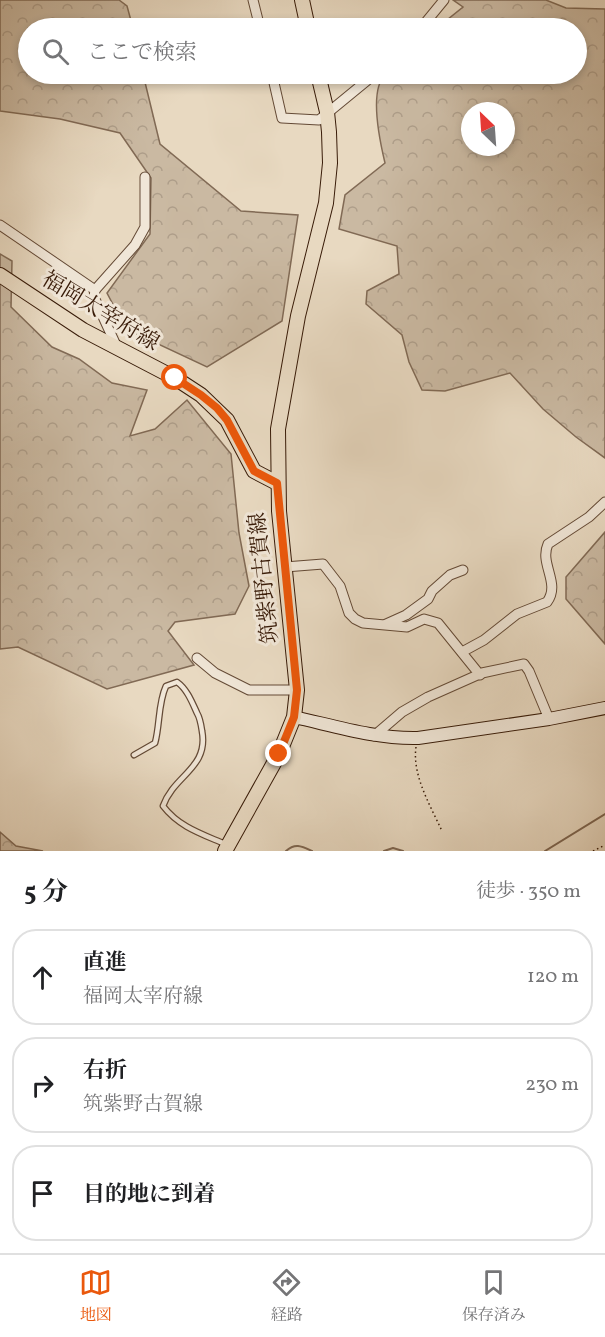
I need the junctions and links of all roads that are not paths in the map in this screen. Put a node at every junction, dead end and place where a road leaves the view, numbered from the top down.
1 (253, 0) edge
2 (302, 0) edge
3 (444, 0) edge
4 (258, 18) edge
5 (306, 18) edge
6 (429, 18) edge
7 (274, 84) edge
8 (320, 84) edge
9 (362, 84) edge
10 (327, 112) junction
11 (145, 177) dead end
12 (0, 225) edge
13 (0, 275) edge
14 (95, 290) junction
15 (115, 348) junction
16 (277, 483) junction
17 (605, 502) edge
18 (285, 567) junction
19 (464, 570) dead end
20 (384, 624) junction
21 (462, 652) junction
22 (197, 658) dead end
23 (480, 675) junction
24 (297, 690) junction
25 (605, 708) edge
26 (294, 717) junction
27 (549, 719) junction
28 (374, 736) junction
29 (134, 755) dead end
30 (226, 848) edge

1 - 4 street
2 - 5 main road
3 - 6 street
7 - 10 street
8 - 10 main road, 筑紫野古賀線
9 - 10 street
10 - 16 main road, 筑紫野古賀線
11 - 14 street
12 - 14 street
13 - 15 main road, 福岡太宰府線
14 - 15 street
15 - 16 main road, 福岡太宰府線
16 - 18 main road, 筑紫野古賀線
17 - 21 street
18 - 20 street
18 - 24 main road, 筑紫野古賀線
19 - 20 street
20 - 21 street
21 - 23 street
22 - 24 street
23 - 27 street
23 - 28 street
24 - 26 main road, 筑紫野古賀線
25 - 27 street
26 - 28 street
26 - 30 main road, 筑紫野古賀線
27 - 28 street
29 - 30 lane

